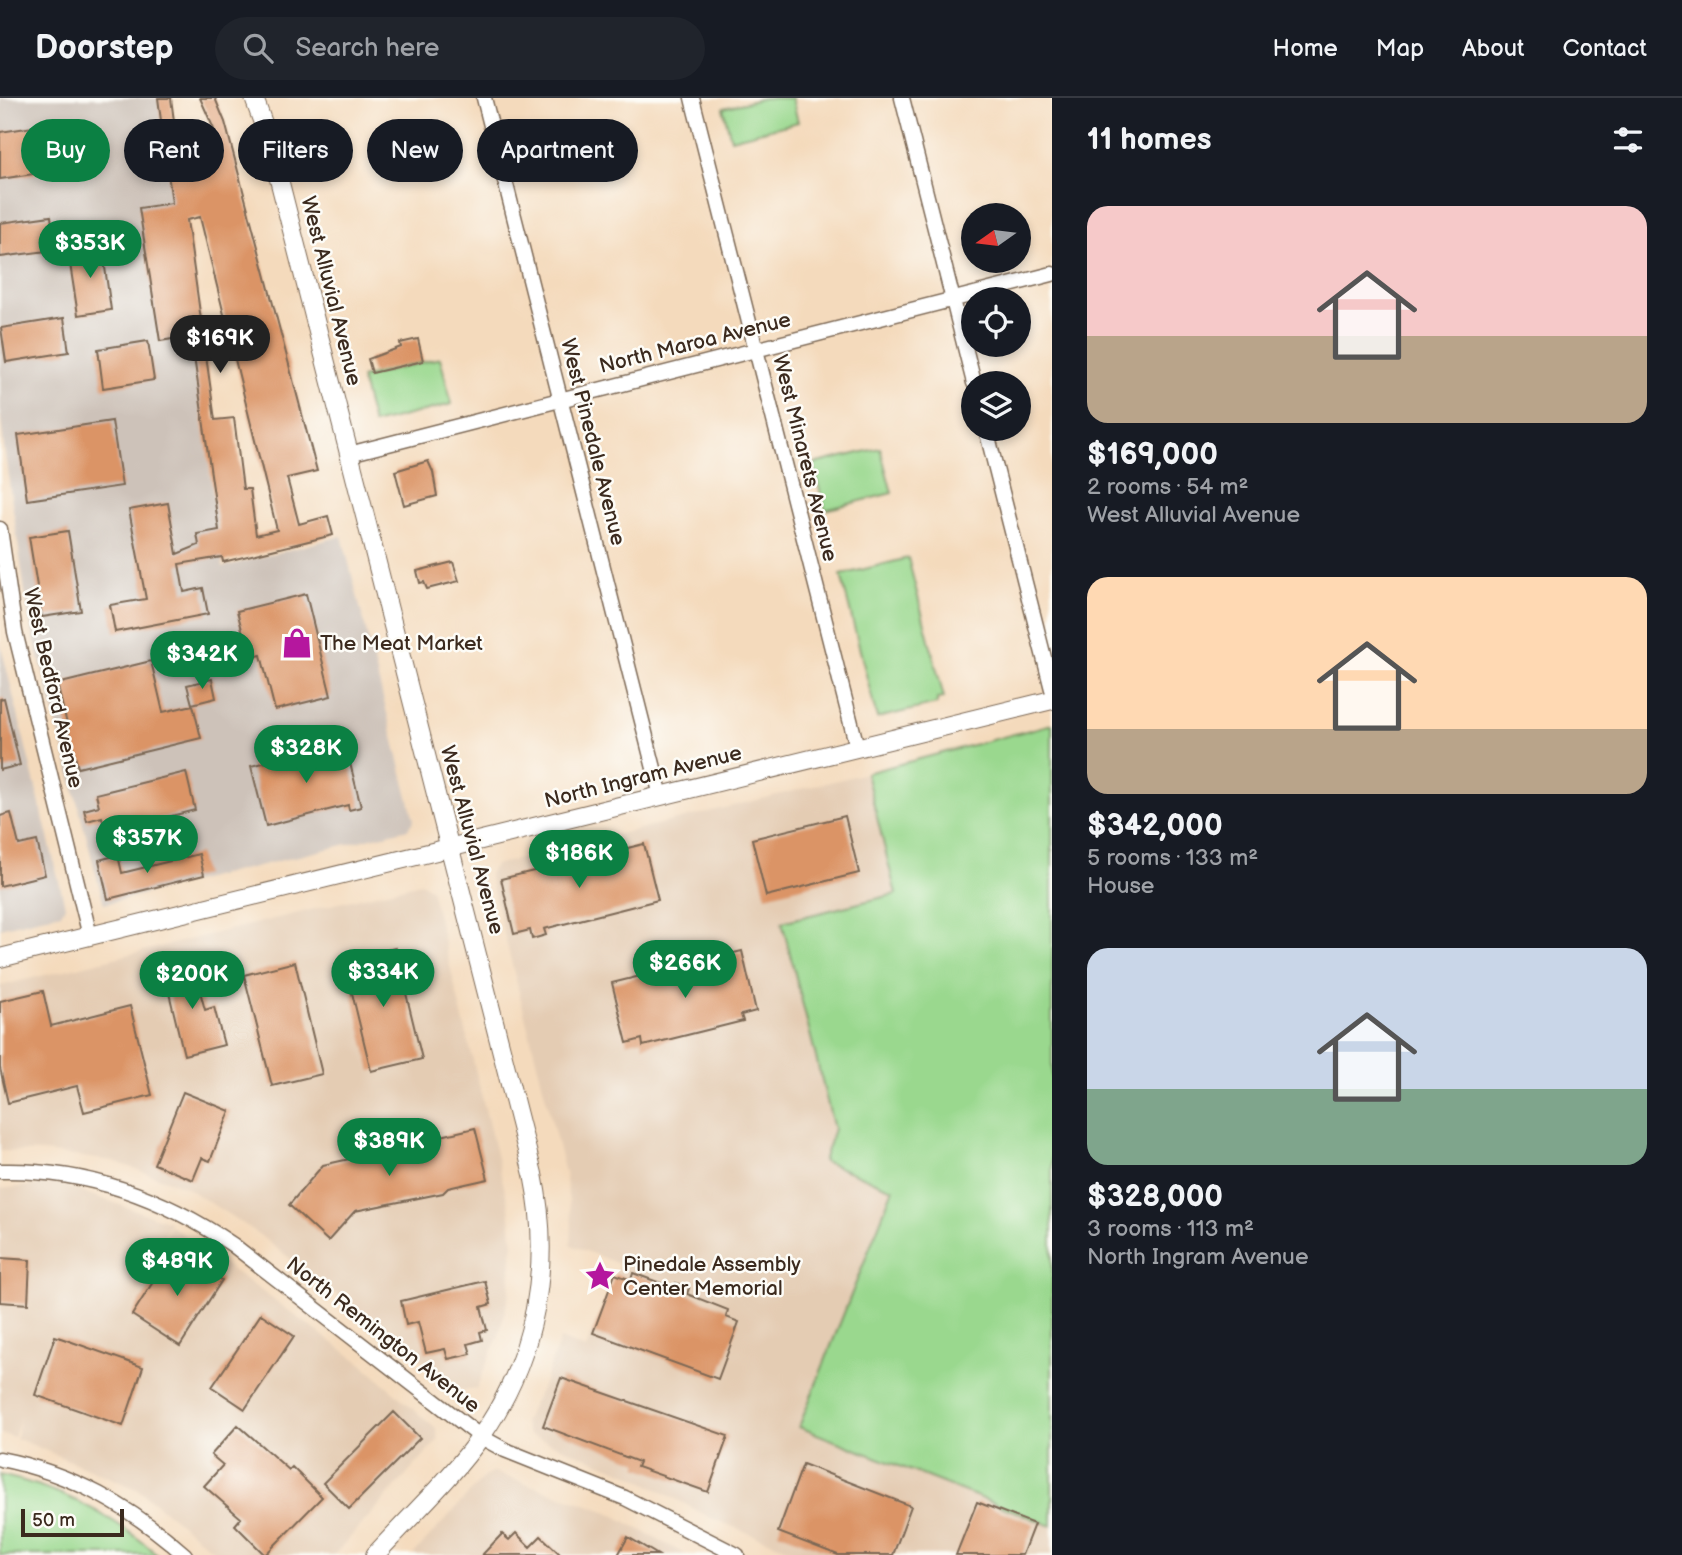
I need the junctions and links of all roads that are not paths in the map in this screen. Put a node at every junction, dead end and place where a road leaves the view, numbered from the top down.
1 (254, 98) edge
2 (484, 98) edge
3 (692, 98) edge
4 (902, 98) edge
5 (1052, 274) edge
6 (953, 299) junction
7 (756, 350) junction
8 (971, 371) edge
9 (561, 400) junction
10 (989, 441) edge
11 (349, 454) junction
12 (0, 529) edge
13 (1052, 689) edge
14 (1052, 700) edge
15 (857, 747) junction
16 (661, 796) junction
17 (451, 848) junction
18 (90, 936) junction
19 (0, 958) edge
20 (0, 1171) edge
21 (481, 1437) junction
22 (0, 1459) edge
23 (729, 1554) edge
24 (185, 1555) edge
25 (375, 1555) edge

1 - 11 street, West Alluvial Avenue
2 - 9 street, West Pinedale Avenue
3 - 7 street, West Minarets Avenue
4 - 6 street
5 - 6 street, North Maroa Avenue
6 - 7 street, North Maroa Avenue
6 - 8 street
7 - 9 street, North Maroa Avenue
7 - 15 street, West Minarets Avenue
9 - 11 street, North Maroa Avenue
9 - 16 street, West Pinedale Avenue
10 - 13 street
11 - 17 street, West Alluvial Avenue
12 - 18 street, West Bedford Avenue
14 - 15 street, North Ingram Avenue
15 - 16 street, North Ingram Avenue
16 - 17 street, North Ingram Avenue
17 - 18 street, North Ingram Avenue
17 - 21 street, West Alluvial Avenue
18 - 19 street, North Ingram Avenue
20 - 21 street, North Remington Avenue
21 - 23 street, North Remington Avenue
21 - 25 street, West Alluvial Avenue
22 - 24 street

